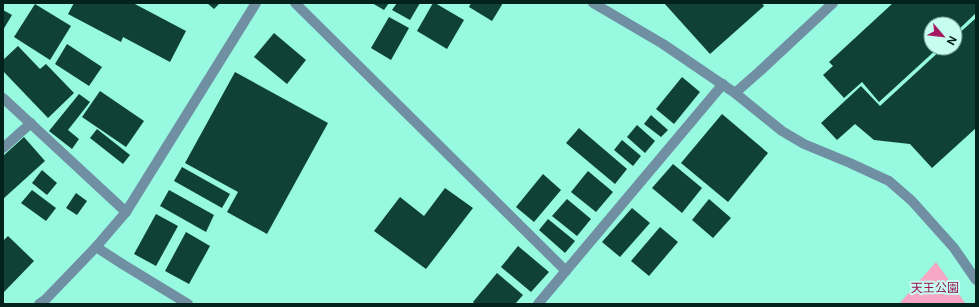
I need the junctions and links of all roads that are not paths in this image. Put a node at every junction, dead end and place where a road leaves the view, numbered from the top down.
1 (256, 3) edge
2 (295, 3) edge
3 (593, 3) edge
4 (833, 3) edge
5 (723, 84) junction
6 (735, 93) junction
7 (3, 98) edge
8 (31, 123) junction
9 (3, 148) edge
10 (126, 212) junction
11 (96, 247) junction
12 (566, 271) junction
13 (976, 280) edge
14 (39, 304) edge
15 (188, 304) edge
16 (538, 304) edge

1 - 10 street
2 - 12 street
3 - 5 street
4 - 6 street
5 - 6 street
5 - 12 street
6 - 13 street
7 - 8 street
8 - 9 street
8 - 10 street
10 - 11 street
11 - 14 street
11 - 15 street
12 - 16 street

